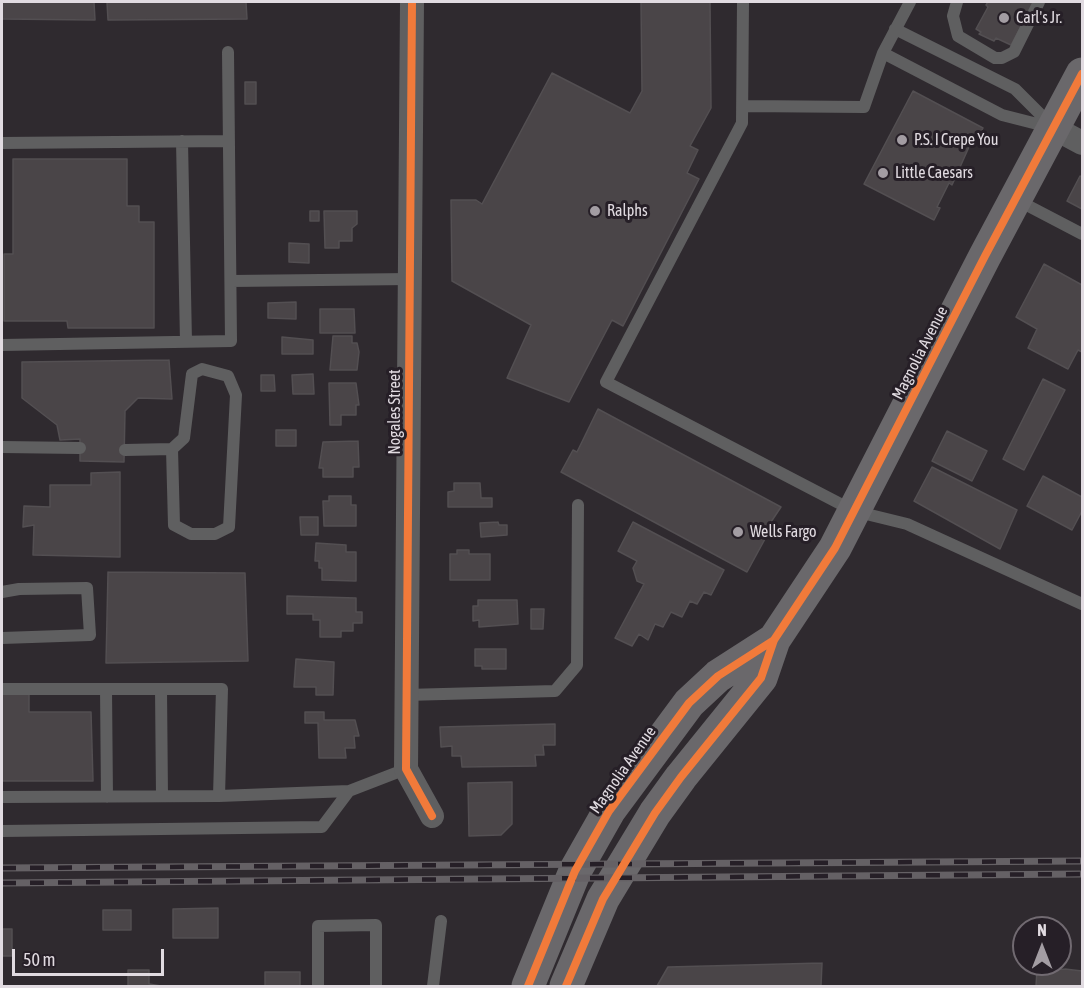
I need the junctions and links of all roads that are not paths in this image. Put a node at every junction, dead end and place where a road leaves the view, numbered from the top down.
1 (412, 2) edge
2 (743, 2) edge
3 (910, 2) edge
4 (957, 2) edge
5 (1039, 2) edge
6 (895, 29) junction
7 (228, 52) dead end
8 (883, 53) junction
9 (1083, 74) edge
10 (744, 105) junction
11 (1068, 135) edge
12 (182, 141) junction
13 (229, 141) junction
14 (2, 143) edge
15 (1016, 200) junction
16 (1083, 234) edge
17 (410, 279) junction
18 (231, 281) junction
19 (186, 342) junction
20 (2, 345) edge
21 (2, 447) edge
22 (80, 448) dead end
23 (172, 449) junction
24 (125, 450) dead end
25 (578, 505) dead end
26 (854, 511) junction
27 (2, 592) edge
28 (1083, 604) edge
29 (2, 639) edge
30 (774, 640) junction
31 (2, 689) edge
32 (101, 689) junction
33 (160, 689) junction
34 (406, 695) junction
35 (406, 769) junction
36 (349, 790) junction
37 (162, 796) junction
38 (219, 796) junction
39 (2, 797) edge
40 (107, 797) junction
41 (432, 816) dead end
42 (2, 831) edge
43 (441, 921) dead end
44 (318, 987) edge
45 (376, 987) edge
46 (433, 987) edge
47 (528, 987) edge
48 (566, 987) edge

1 - 17 street, Nogales Street
2 - 10 lane
3 - 6 lane
4 - 5 lane
6 - 8 lane
6 - 11 lane
7 - 13 lane
8 - 10 lane
8 - 11 lane
9 - 11 main road, Magnolia Avenue
10 - 26 lane
11 - 15 main road, Magnolia Avenue
12 - 13 lane
12 - 14 lane
12 - 19 lane
13 - 18 lane
15 - 16 lane
15 - 26 main road, Magnolia Avenue
17 - 18 lane
17 - 34 street, Nogales Street
18 - 19 lane
19 - 20 lane
21 - 22 lane
23 - 23 lane
23 - 24 lane
25 - 34 lane
26 - 28 lane
26 - 30 main road, Magnolia Avenue
27 - 29 lane
30 - 47 main road, Magnolia Avenue
30 - 48 main road, Magnolia Avenue
31 - 32 lane
32 - 33 lane
32 - 40 lane
33 - 37 lane
33 - 38 lane
34 - 35 street, Nogales Street
35 - 36 lane
35 - 41 street, Nogales Street
36 - 38 lane
36 - 42 lane
37 - 38 lane
37 - 40 lane
39 - 40 lane
43 - 46 lane
44 - 45 lane

